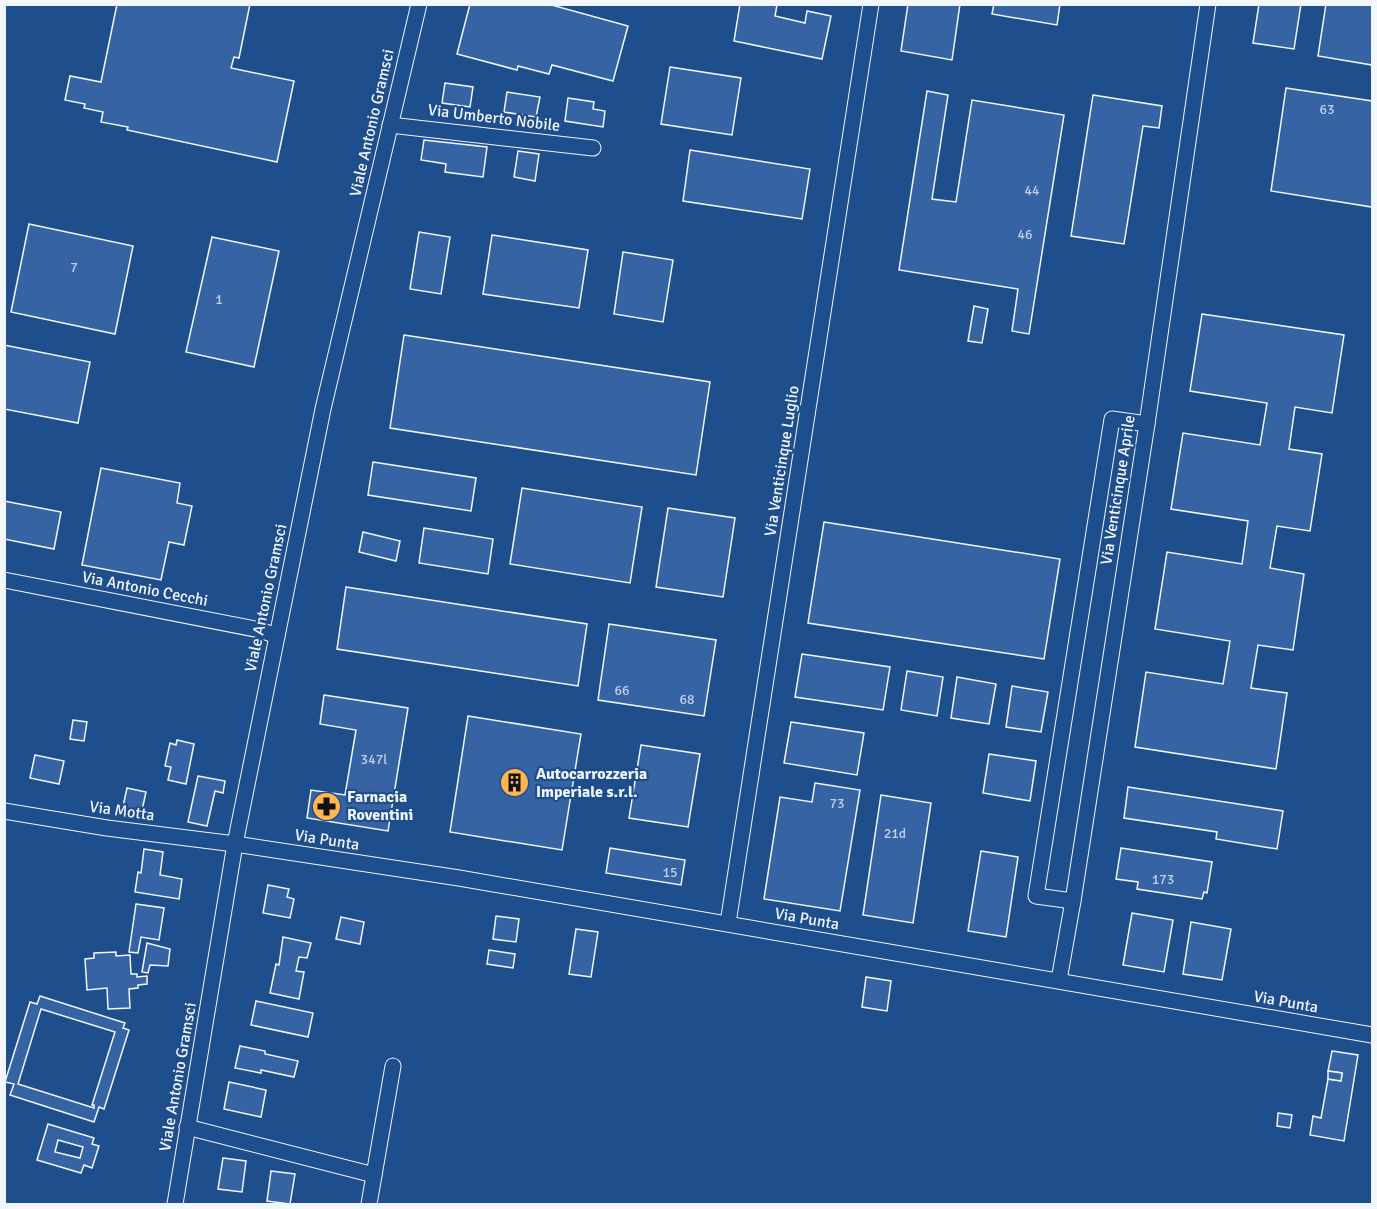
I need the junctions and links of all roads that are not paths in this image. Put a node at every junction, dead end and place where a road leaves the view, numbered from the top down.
1 (419, 4) edge
2 (871, 4) edge
3 (1208, 4) edge
4 (390, 124) junction
5 (593, 148) dead end
6 (1146, 424) junction
7 (4, 580) edge
8 (277, 636) junction
9 (4, 811) edge
10 (235, 844) junction
11 (1073, 901) junction
12 (728, 923) junction
13 (1059, 980) junction
14 (1372, 1035) edge
15 (393, 1066) dead end
16 (187, 1127) junction
17 (374, 1175) junction
18 (175, 1204) edge
19 (369, 1204) edge

1 - 4 street, Viale Antonio Gramsci
2 - 12 street, Via Venticinque Luglio
3 - 6 street, Via Venticinque Aprile
4 - 5 street, Via Umberto Nobile
4 - 8 street, Viale Antonio Gramsci
6 - 11 street, Via Venticinque Aprile
6 - 11 street
7 - 8 street, Via Antonio Cecchi
8 - 10 street, Viale Antonio Gramsci
9 - 10 street, Via Motta
10 - 12 street, Via Punta
10 - 16 street, Viale Antonio Gramsci
11 - 13 street, Via Venticinque Aprile
12 - 13 street, Via Punta
13 - 14 street, Via Punta
15 - 17 street
16 - 17 street
16 - 18 street, Viale Antonio Gramsci
17 - 19 street

